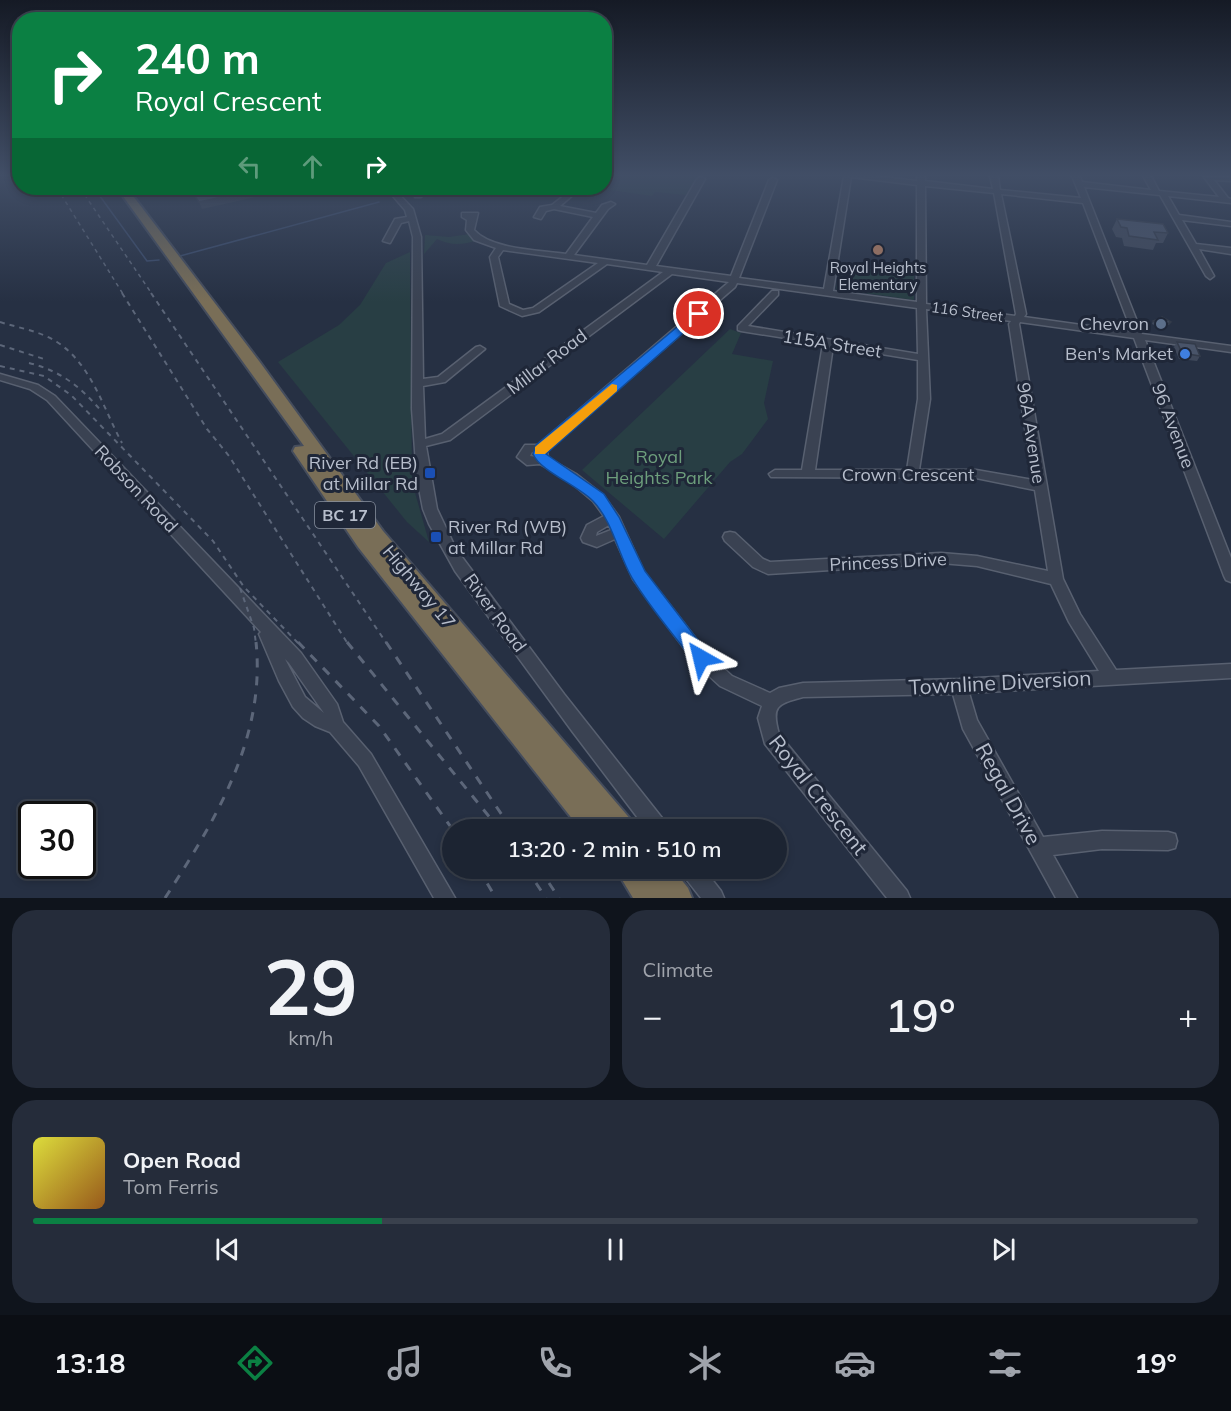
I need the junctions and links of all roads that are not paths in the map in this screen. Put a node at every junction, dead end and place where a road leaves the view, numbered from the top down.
1 (132, 218) edge
2 (144, 218) edge
3 (413, 218) joint
4 (597, 218) edge
5 (679, 218) edge
6 (759, 218) edge
7 (841, 218) edge
8 (921, 218) edge
9 (1003, 218) edge
10 (1093, 218) edge
11 (1176, 218) joint
12 (471, 219) dead end
13 (1231, 224) edge
14 (387, 241) dead end
15 (1193, 246) junction
16 (501, 247) junction
17 (1231, 250) edge
18 (568, 257) junction
19 (605, 262) junction
20 (650, 268) junction
21 (670, 271) junction
22 (1210, 276) dead end
23 (735, 280) junction
24 (828, 292) junction
25 (775, 293) dead end
26 (922, 306) junction
27 (1017, 318) junction
28 (1138, 335) junction
29 (828, 344) junction
30 (480, 349) dead end
31 (1231, 349) edge
32 (924, 358) junction
33 (0, 377) edge
34 (419, 383) junction
35 (420, 444) junction
36 (775, 474) dead end
37 (808, 474) junction
38 (912, 474) junction
39 (1039, 486) junction
40 (730, 537) dead end
41 (1231, 576) edge
42 (1056, 579) junction
43 (260, 621) junction
44 (1231, 671) edge
45 (1112, 678) junction
46 (959, 686) junction
47 (771, 702) junction
48 (336, 726) junction
49 (589, 819) edge
50 (614, 819) edge
51 (650, 819) edge
52 (1168, 841) dead end
53 (1037, 847) junction
54 (636, 879) edge
55 (663, 879) edge
56 (699, 879) edge
57 (445, 898) edge
58 (650, 898) edge
59 (678, 898) edge
60 (714, 898) edge
61 (900, 898) edge
62 (1067, 898) edge

1 - 49 highway, Highway 17 / BC 17
2 - 50 highway, Highway 17 / BC 17
3 - 14 street
3 - 34 street, River Road
4 - 18 street
5 - 20 street
6 - 23 street
7 - 24 street
8 - 26 street
9 - 27 street, 96A Avenue
10 - 28 street, 96 Avenue
11 - 13 street
11 - 15 street
12 - 16 street, 116 Street
15 - 17 street
15 - 22 street
16 - 18 street, 116 Street
16 - 19 street
18 - 19 street, 116 Street
19 - 20 street, 116 Street
20 - 21 street, 116 Street
21 - 23 street, 116 Street
21 - 35 street, Millar Road
23 - 24 street, 116 Street
23 - 47 street
24 - 26 street, 116 Street
25 - 29 street, 115A Street
26 - 27 street, 116 Street
26 - 32 street
27 - 28 street, 116 Street
27 - 39 street, 96A Avenue
28 - 31 street, 116 Street
28 - 41 street, 96 Avenue
29 - 32 street, 115A Street
29 - 37 street
30 - 34 street
32 - 38 street
33 - 43 street, Robson Road
34 - 35 street, River Road
35 - 51 street, River Road
36 - 37 street, Crown Crescent
37 - 38 street, Crown Crescent
38 - 39 street, Crown Crescent
39 - 42 street, 96A Avenue
40 - 42 street, Princess Drive
42 - 45 street, 96A Avenue
43 - 48 street, Robson Road
43 - 48 street, Robson Road
44 - 45 street, Townline Diversion
45 - 46 street, Townline Diversion
46 - 47 street, Townline Diversion
46 - 53 street, Regal Drive
47 - 61 street, Royal Crescent
48 - 57 street, Robson Road
52 - 53 street
53 - 62 street, Regal Drive
54 - 58 highway
55 - 59 highway
56 - 60 street

